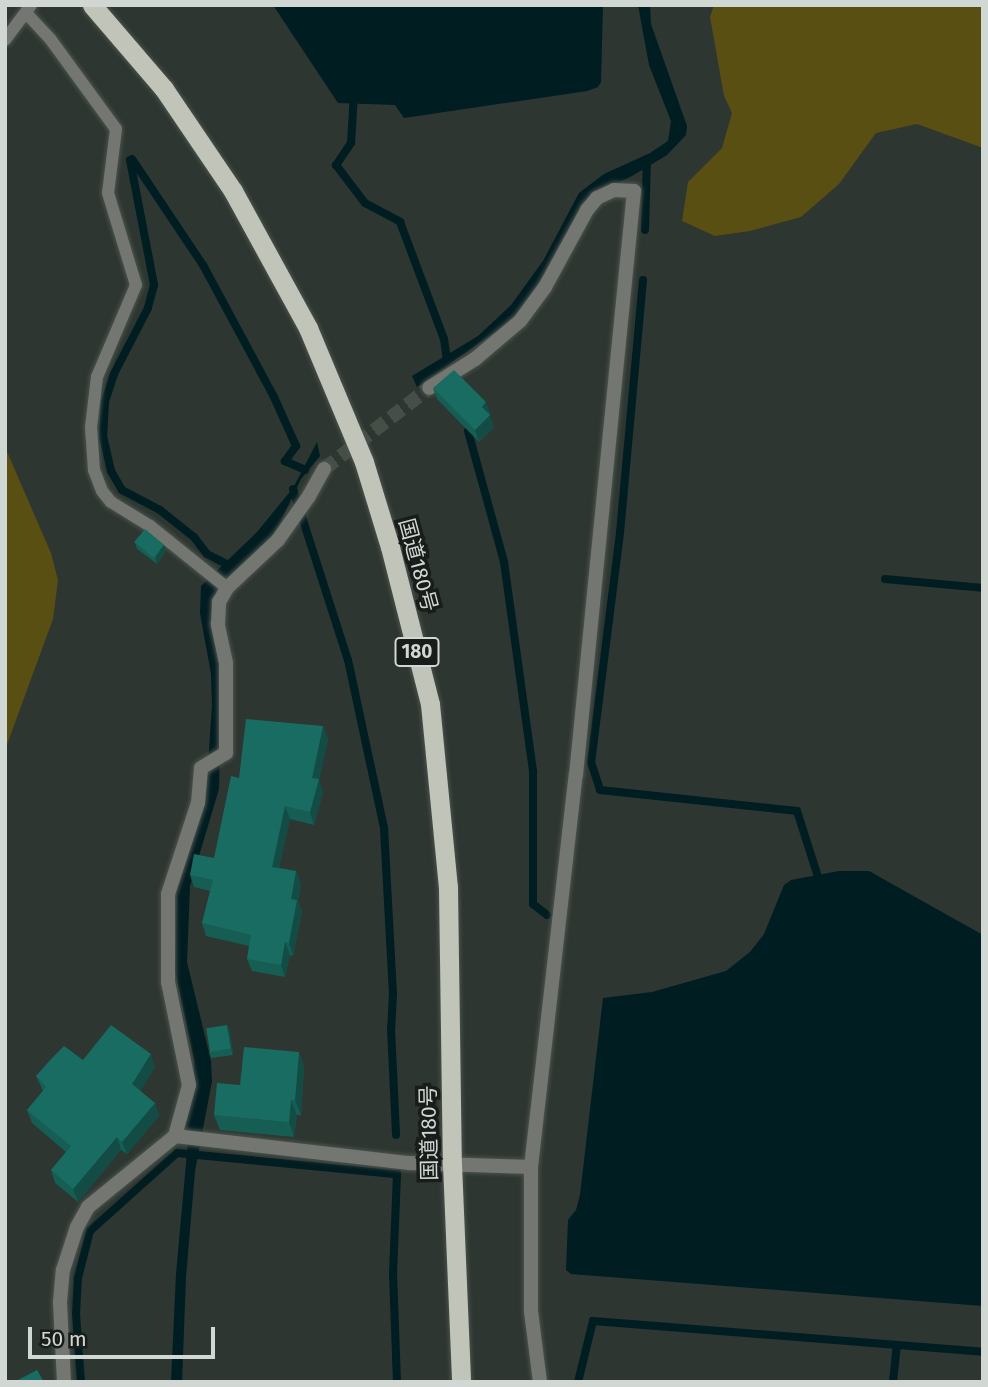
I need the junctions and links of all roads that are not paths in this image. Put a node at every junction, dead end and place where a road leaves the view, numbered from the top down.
1 (92, 5) edge
2 (29, 9) edge
3 (5, 40) edge
4 (429, 388) tunnel mouth
5 (324, 469) tunnel mouth
6 (225, 587) junction
7 (175, 1136) junction
8 (452, 1164) junction
9 (531, 1167) junction
10 (64, 1382) edge
11 (461, 1382) edge
12 (540, 1382) edge

1 - 8 highway, 国道180号 / 180
2 - 3 lane
2 - 6 lane
4 - 9 street
5 - 6 street
6 - 7 street
7 - 8 street
7 - 10 street
8 - 9 street
8 - 11 highway, 国道180号 / 180
9 - 12 street

